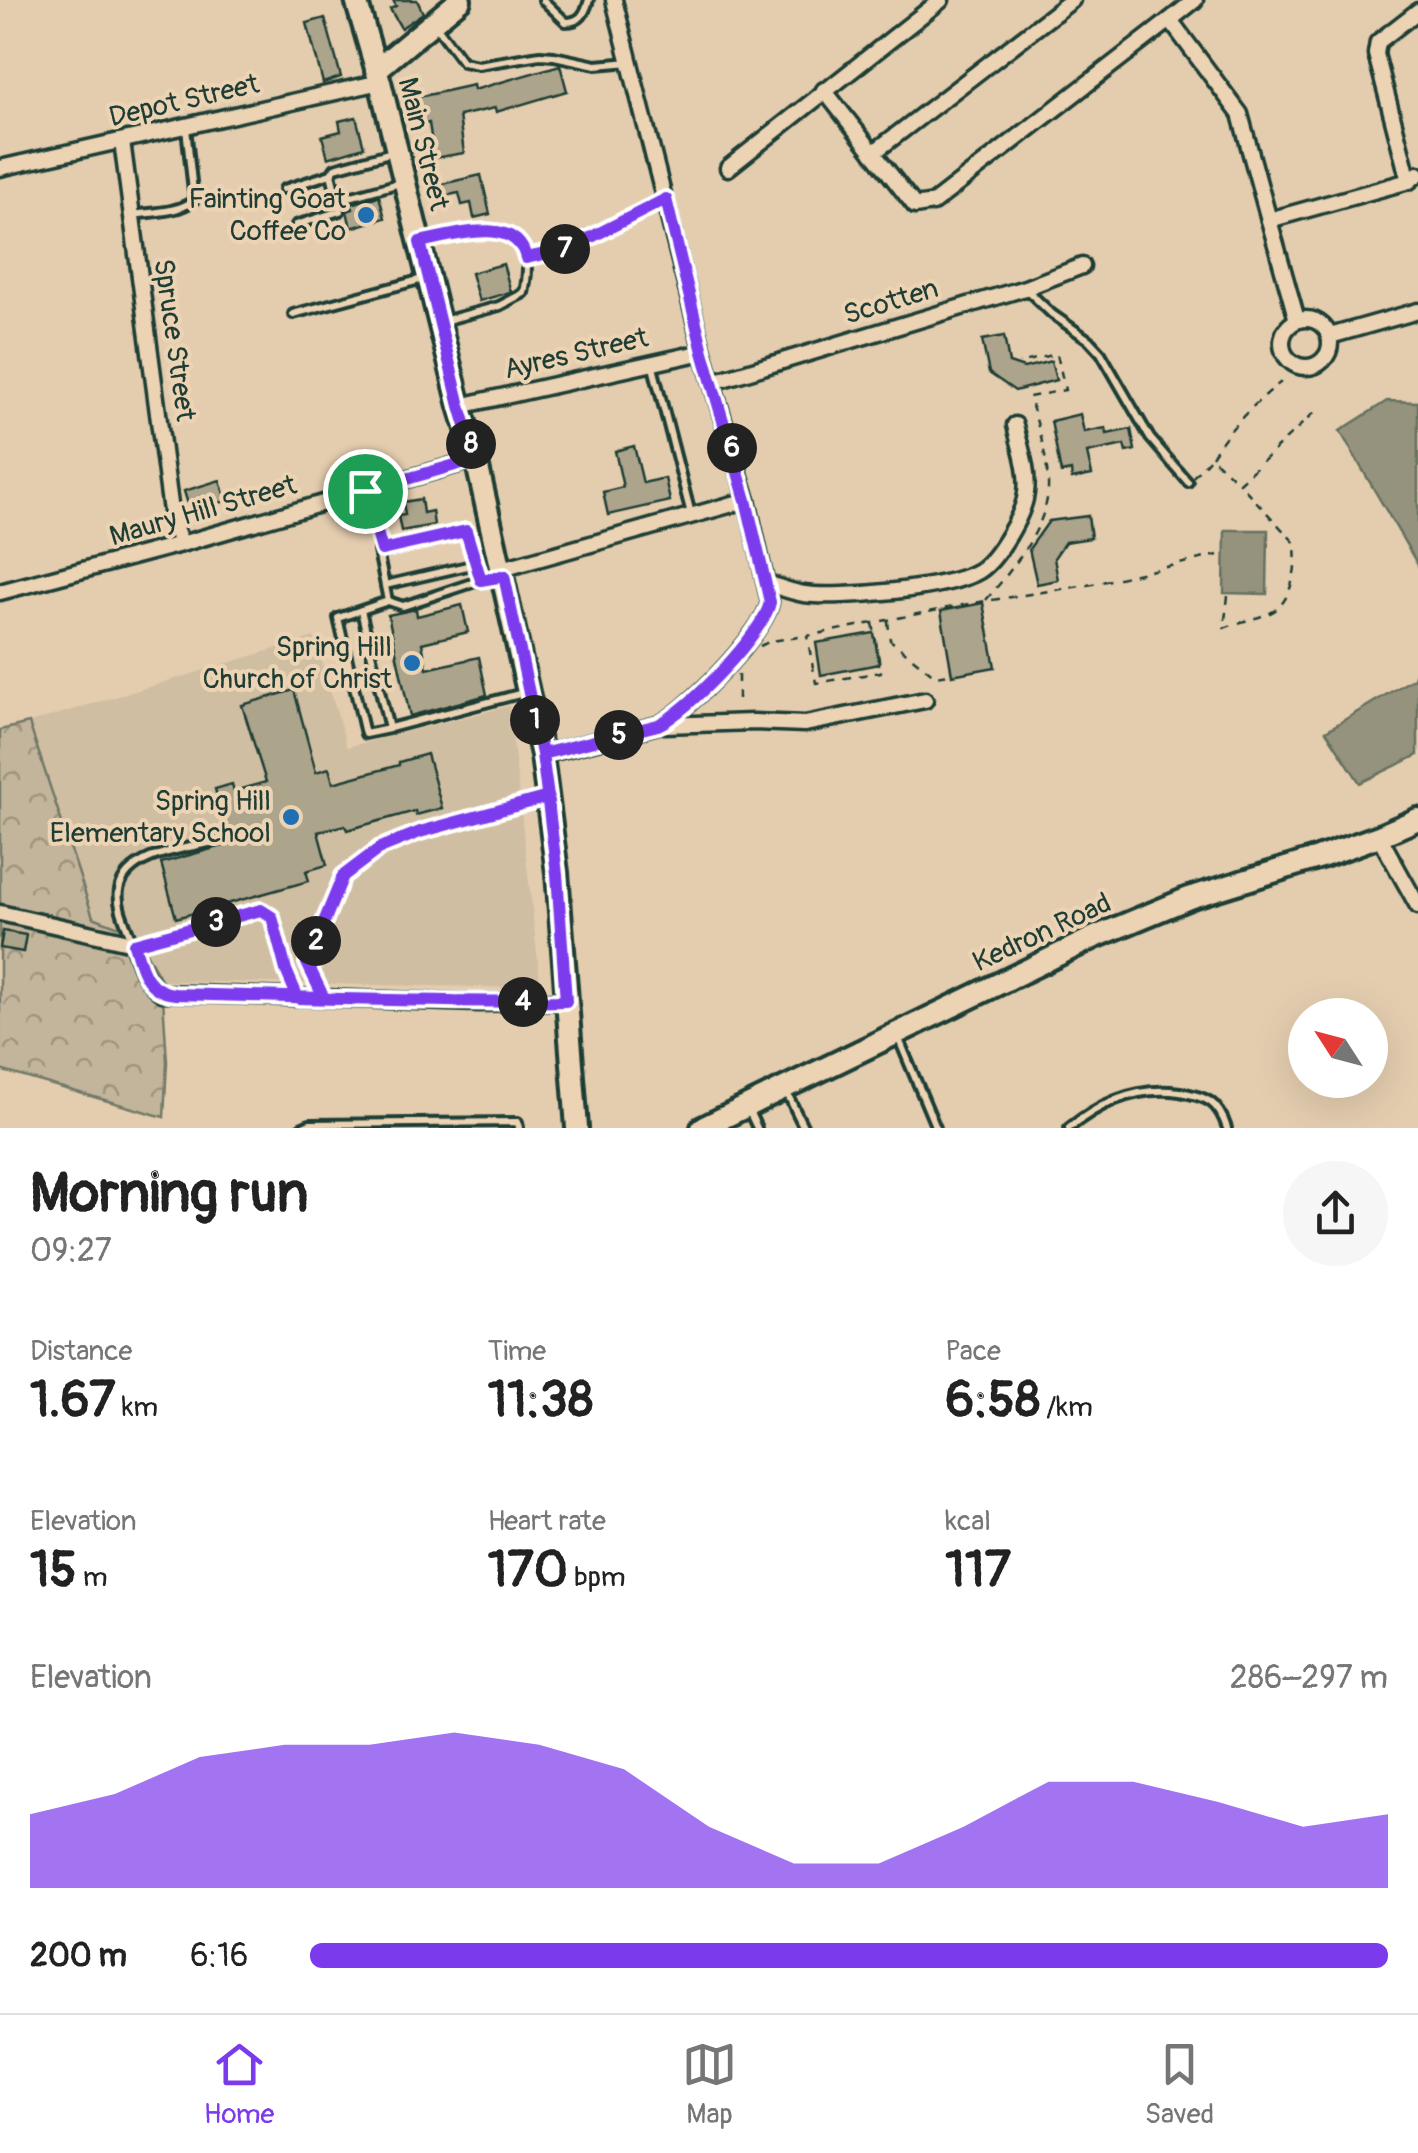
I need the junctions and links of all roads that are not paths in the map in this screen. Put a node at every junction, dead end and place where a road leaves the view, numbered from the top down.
1 (356, 0) edge
2 (460, 0) edge
3 (543, 0) edge
4 (590, 0) edge
5 (614, 0) edge
6 (941, 0) edge
7 (1072, 0) edge
8 (1195, 0) edge
9 (1418, 11) edge
10 (1170, 20) junction
11 (434, 22) junction
12 (630, 62) junction
13 (378, 76) junction
14 (824, 90) junction
15 (186, 126) junction
16 (122, 142) junction
17 (397, 150) junction
18 (874, 153) junction
19 (0, 168) edge
20 (728, 168) dead end
21 (331, 174) junction
22 (1413, 178) edge
23 (405, 182) junction
24 (284, 189) dead end
25 (666, 199) junction
26 (338, 200) junction
27 (132, 216) junction
28 (1269, 220) junction
29 (296, 225) dead end
30 (420, 242) junction
31 (526, 258) junction
32 (1082, 266) dead end
33 (429, 278) junction
34 (1025, 288) junction
35 (1418, 311) edge
36 (293, 314) dead end
37 (1296, 320) junction
38 (440, 322) junction
39 (1330, 336) junction
40 (703, 352) junction
41 (652, 363) junction
42 (713, 382) junction
43 (460, 406) junction
44 (1015, 425) dead end
45 (476, 459) junction
46 (1188, 482) road end
47 (365, 491) junction
48 (746, 500) junction
49 (692, 516) junction
50 (181, 544) junction
51 (382, 550) junction
52 (476, 564) junction
53 (503, 573) junction
54 (481, 580) junction
55 (767, 583) junction
56 (385, 584) junction
57 (0, 592) edge
58 (388, 601) junction
59 (362, 610) junction
60 (529, 692) junction
61 (925, 700) dead end
62 (658, 725) junction
63 (390, 728) junction
64 (542, 754) junction
65 (548, 797) junction
66 (1418, 819) edge
67 (1379, 836) junction
68 (219, 841) dead end
69 (1418, 906) edge
70 (0, 914) edge
71 (134, 944) junction
72 (298, 998) junction
73 (324, 998) junction
74 (566, 1001) junction
75 (896, 1034) junction
76 (785, 1088) junction
77 (747, 1106) junction
78 (301, 1128) edge
79 (518, 1128) edge
80 (577, 1128) edge
81 (702, 1128) edge
82 (757, 1128) edge
83 (804, 1128) edge
84 (936, 1128) edge
85 (1069, 1128) edge
86 (1226, 1128) edge

1 - 13 main road, Main Street
2 - 11 main road
3 - 4 lane
5 - 12 street
6 - 14 street
7 - 18 street
8 - 10 street
9 - 22 street
10 - 18 street
10 - 28 street
11 - 12 lane
11 - 13 main road
12 - 25 street
13 - 15 street, Depot Street
13 - 17 main road, Main Street
14 - 18 street
14 - 20 street
15 - 16 street, Depot Street
15 - 27 lane
16 - 19 street, Depot Street
16 - 27 street, Spruce Street
17 - 21 lane
17 - 23 main road, Main Street
21 - 24 lane
21 - 26 lane
22 - 28 street
23 - 26 lane
23 - 30 main road, Main Street
25 - 31 lane
25 - 40 street
26 - 29 lane
27 - 50 street, Spruce Street
28 - 37 street
30 - 31 lane
30 - 33 main road, Main Street
31 - 38 lane
32 - 34 street, Scotten
33 - 36 lane
33 - 38 main road, Main Street
34 - 42 street, Scotten
34 - 46 lane
35 - 39 street
37 - 39 street
37 - 39 street
38 - 43 main road, Main Street
40 - 41 street, Ayres Street
40 - 42 street
41 - 43 street, Ayres Street
41 - 49 lane
42 - 48 street
43 - 45 main road, Main Street
44 - 55 street
45 - 47 street, Maury Hill Street
45 - 53 main road, Main Street
47 - 50 street, Maury Hill Street
47 - 51 lane
48 - 49 street
48 - 55 street
49 - 53 street
50 - 57 street, Maury Hill Street
51 - 52 lane
51 - 56 lane
52 - 54 lane
52 - 56 lane
53 - 54 lane
53 - 60 main road, Main Street
54 - 58 lane
55 - 62 street
56 - 58 lane
58 - 59 lane
59 - 63 lane
59 - 63 lane
60 - 63 lane
60 - 64 main road, Main Street
61 - 62 street
62 - 64 street
64 - 65 main road, Main Street
65 - 73 lane
65 - 74 main road, Main Street
66 - 67 main road, Kedron Road
67 - 69 street
67 - 75 main road, Kedron Road
68 - 71 lane
70 - 71 street
71 - 72 street
71 - 72 lane
72 - 73 street
73 - 74 street
74 - 80 main road, Main Street
75 - 76 main road, Kedron Road
75 - 84 lane
76 - 77 main road, Kedron Road
76 - 83 lane
77 - 81 main road, Kedron Road
77 - 82 lane
78 - 79 lane
85 - 86 lane

